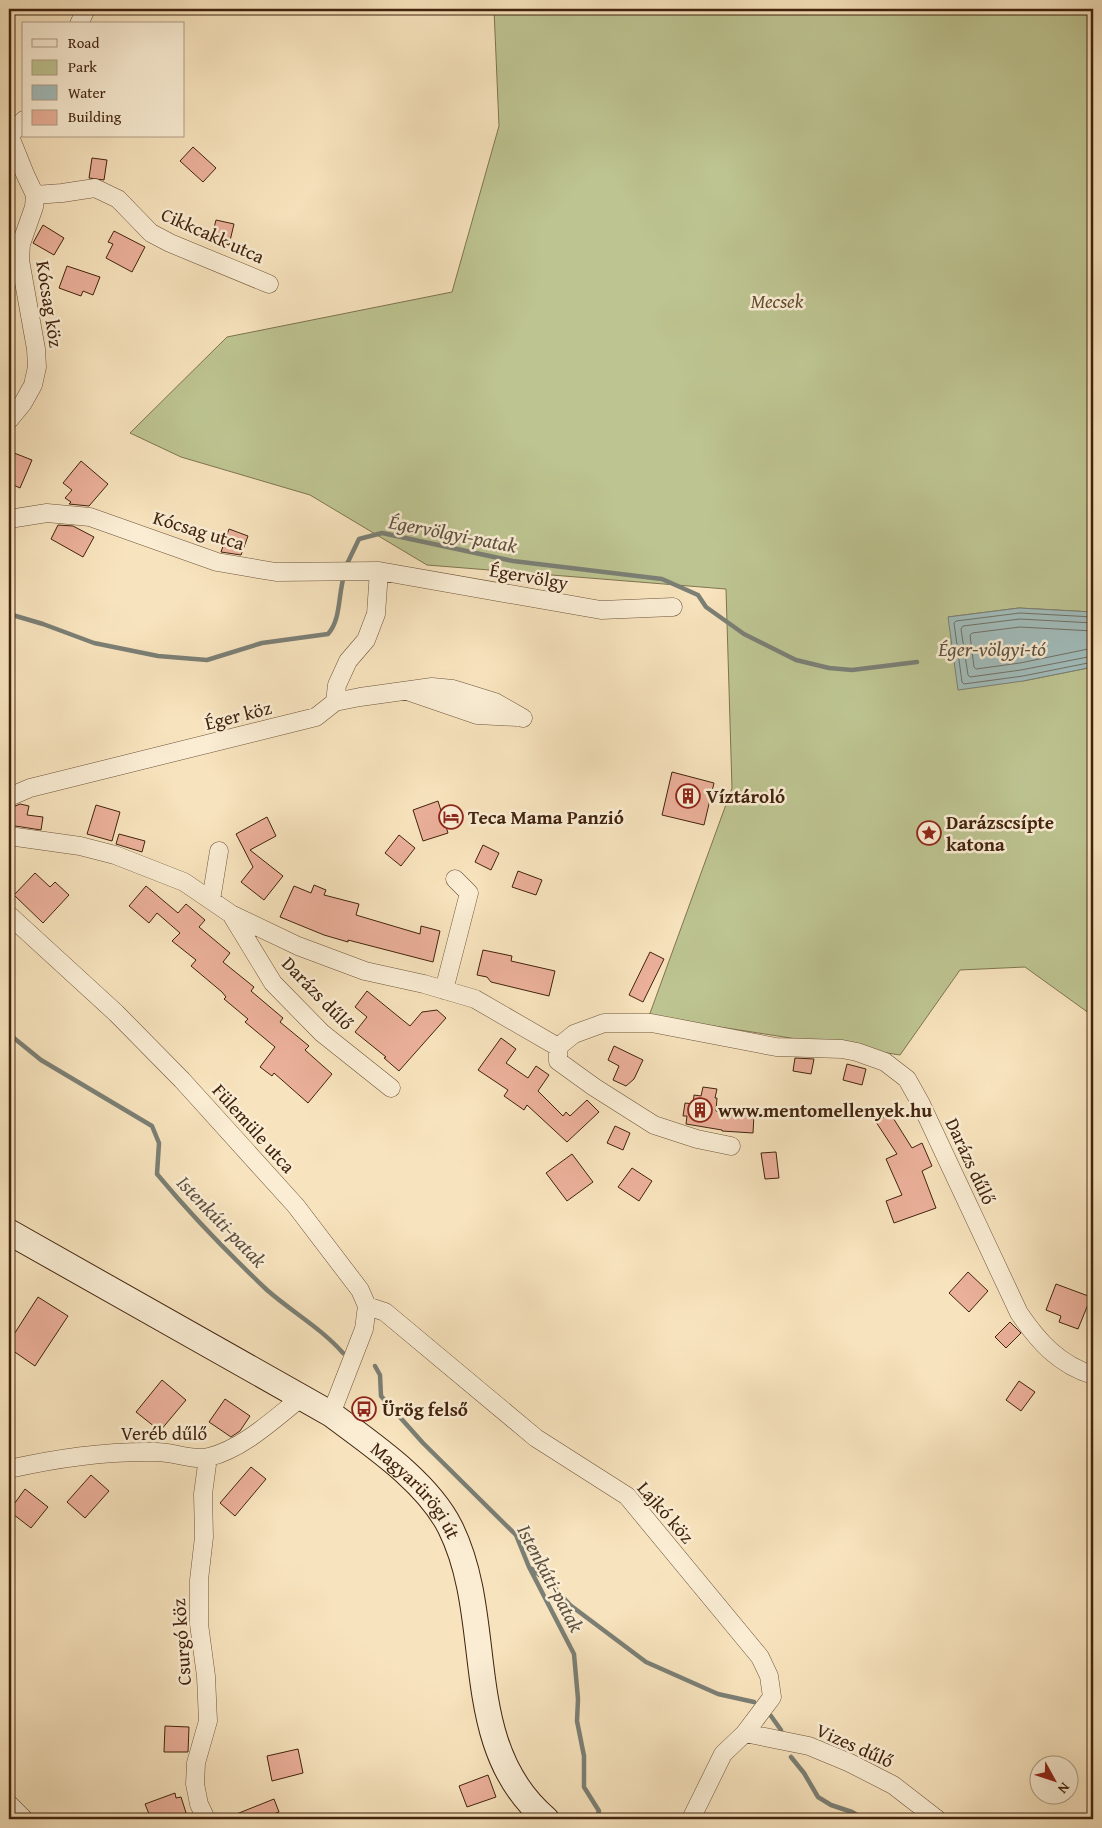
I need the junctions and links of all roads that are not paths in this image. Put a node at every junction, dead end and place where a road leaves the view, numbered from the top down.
1 (86, 9) edge
2 (80, 22) edge
3 (22, 122) edge
4 (9, 134) edge
5 (35, 195) junction
6 (269, 284) dead end
7 (9, 420) edge
8 (9, 519) edge
9 (379, 571) junction
10 (672, 607) dead end
11 (406, 691) junction
12 (335, 702) junction
13 (9, 797) edge
14 (9, 836) edge
15 (218, 851) dead end
16 (455, 878) dead end
17 (212, 900) junction
18 (231, 914) junction
19 (9, 915) edge
20 (444, 990) junction
21 (558, 1047) junction
22 (391, 1088) dead end
23 (730, 1146) dead end
24 (9, 1232) edge
25 (367, 1306) junction
26 (1093, 1375) edge
27 (302, 1398) junction
28 (331, 1414) junction
29 (208, 1457) junction
30 (9, 1469) edge
31 (745, 1733) junction
32 (9, 1804) edge
33 (24, 1819) edge
34 (206, 1819) edge
35 (546, 1819) edge
36 (691, 1819) edge
37 (936, 1819) edge

1 - 2 street
3 - 4 street
4 - 5 street
5 - 6 street, Cikkcakk utca
5 - 7 street, Kócsag köz
8 - 9 street, Kócsag utca
9 - 10 street, Égervölgy
9 - 12 street
11 - 11 street
11 - 12 street
12 - 13 street, Éger köz
14 - 17 street, Darázs dűlő
15 - 17 street
16 - 20 street
17 - 18 street, Darázs dűlő
18 - 20 street, Darázs dűlő
18 - 22 street, Darázs dűlő
19 - 25 street, Fülemüle utca
20 - 21 street, Darázs dűlő
21 - 23 street
21 - 26 street, Darázs dűlő
24 - 27 main road, Magyarürögi út
25 - 28 street
25 - 31 street, Lajkó köz
27 - 28 main road, Magyarürögi út
27 - 29 street, Veréb dűlő
28 - 35 main road, Magyarürögi út
29 - 30 street, Veréb dűlő
29 - 34 street, Csurgó köz
31 - 36 street, Lajkó köz
31 - 37 street, Vizes dűlő
32 - 33 street

